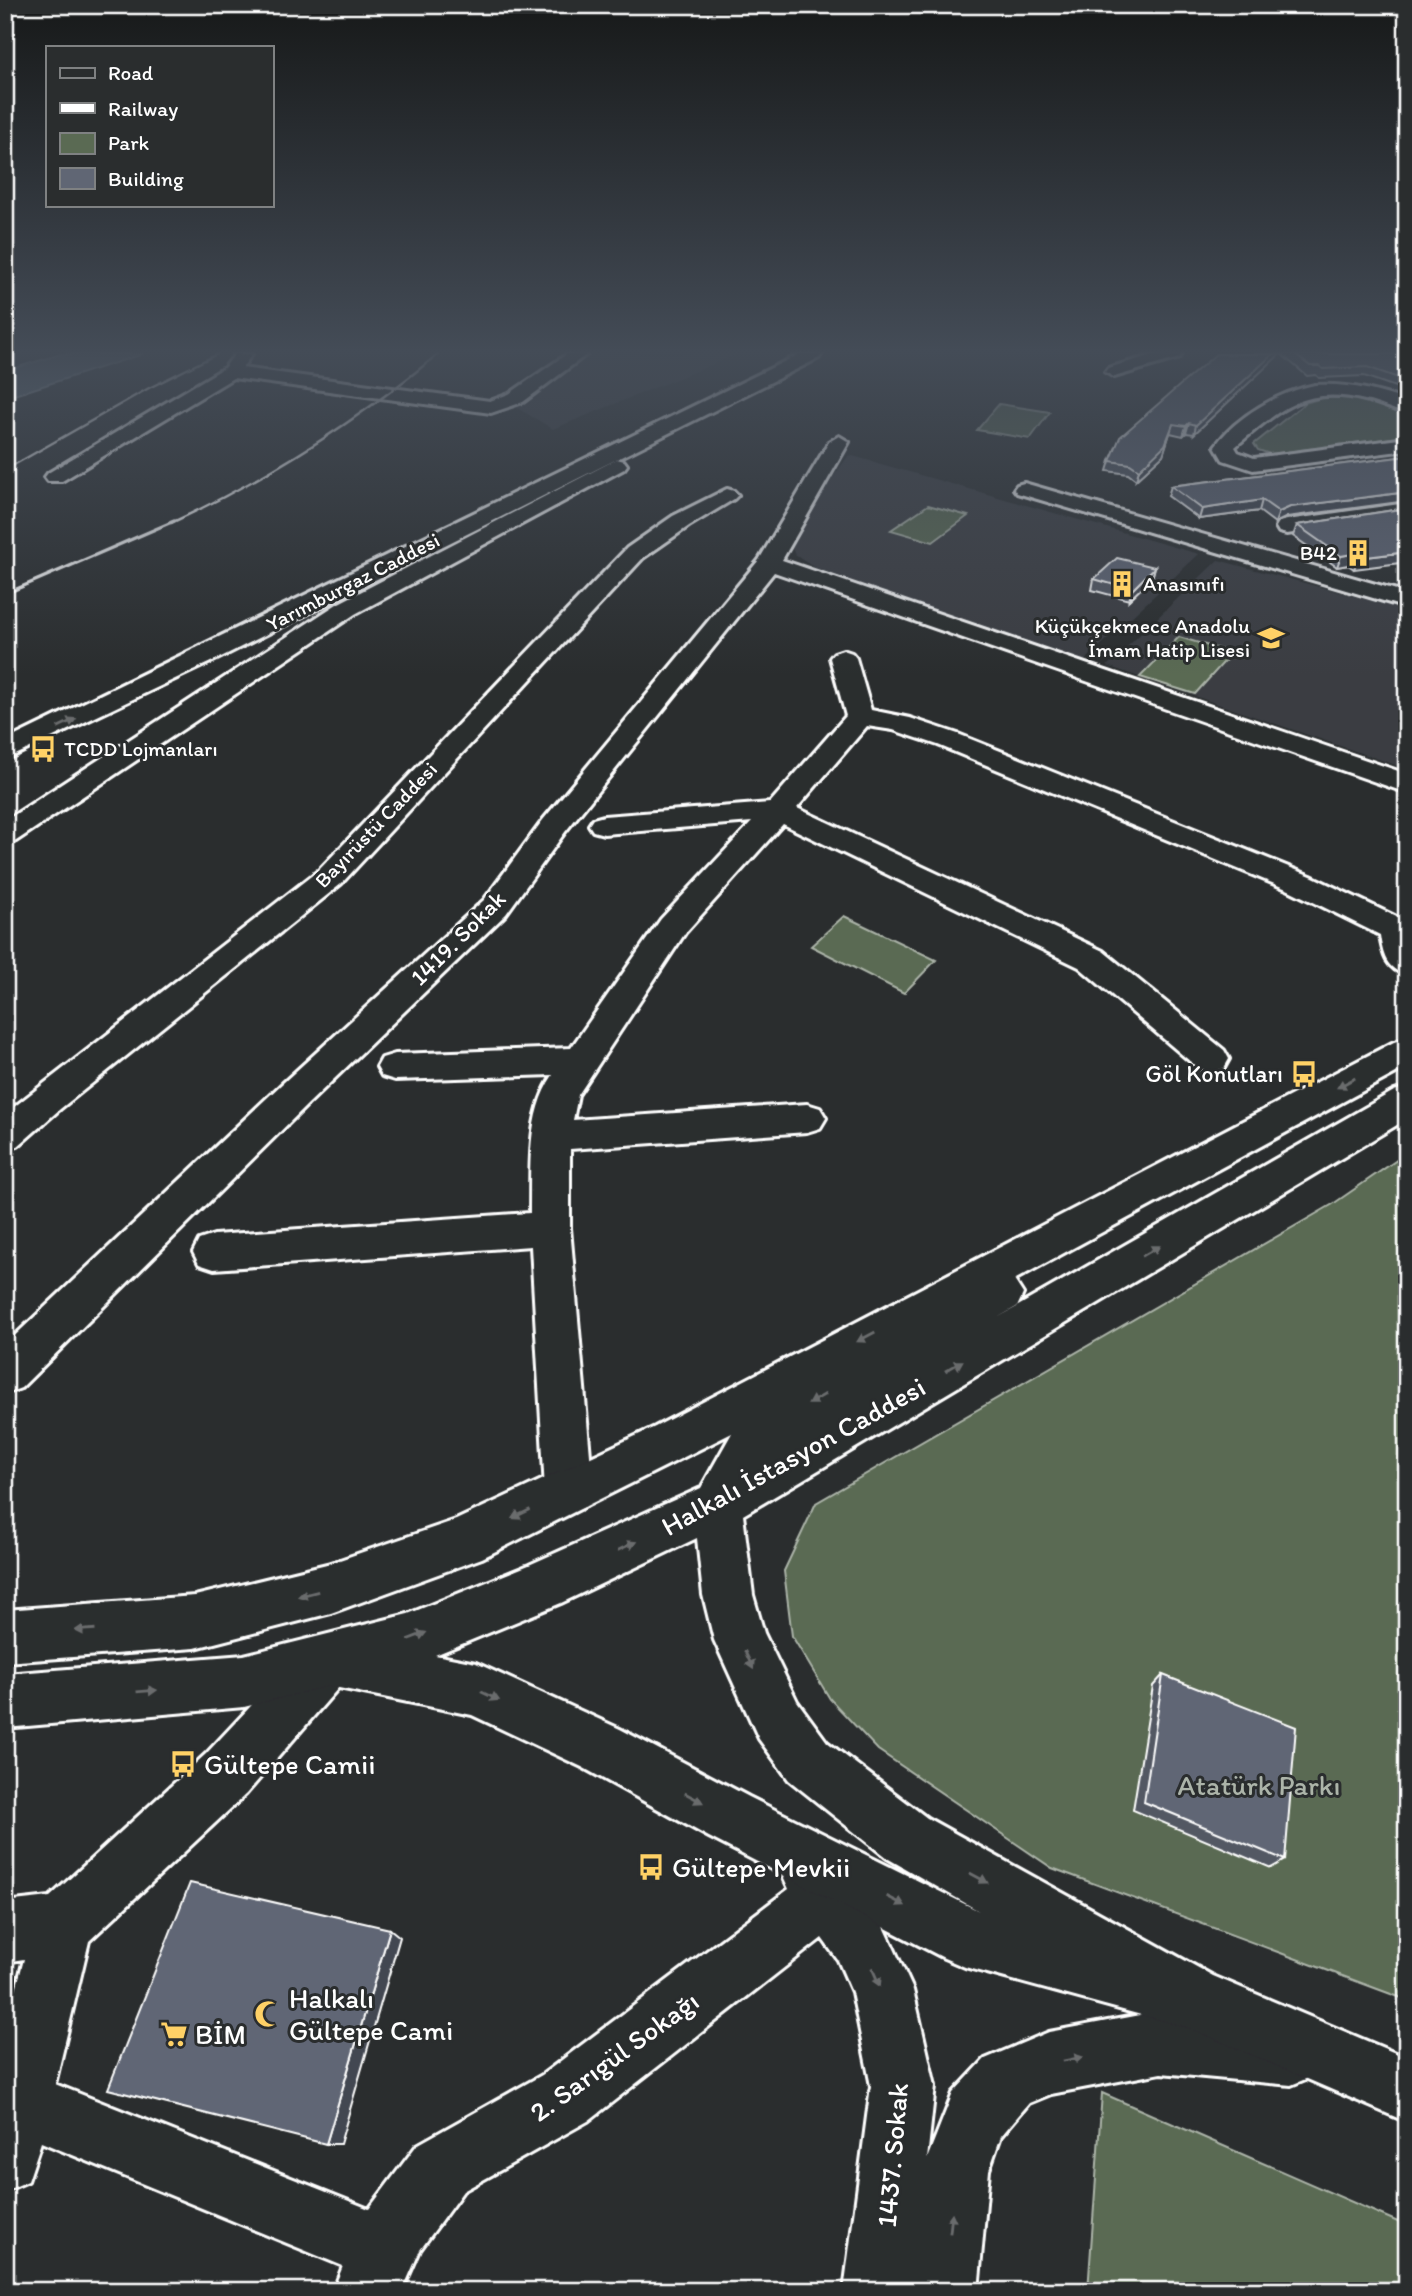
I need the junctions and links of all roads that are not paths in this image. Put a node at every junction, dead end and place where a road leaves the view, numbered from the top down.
1 (81, 461) edge
2 (552, 461) edge
3 (594, 461) edge
4 (828, 461) edge
5 (1245, 461) edge
6 (1275, 461) edge
7 (617, 466) dead end
8 (55, 477) dead end
9 (1024, 489) dead end
10 (727, 495) dead end
11 (1407, 509) edge
12 (1287, 527) edge
13 (769, 563) junction
14 (1407, 601) edge
15 (843, 658) dead end
16 (141, 662) dead end
17 (860, 717) junction
18 (5, 752) edge
19 (1407, 784) edge
20 (779, 811) junction
21 (604, 825) dead end
22 (5, 835) edge
23 (1401, 934) edge
24 (1407, 964) edge
25 (1407, 1051) edge
26 (1211, 1059) dead end
27 (583, 1061) junction
28 (395, 1067) dead end
29 (1407, 1101) edge
30 (807, 1118) dead end
31 (5, 1136) edge
32 (551, 1136) junction
33 (1140, 1193) junction
34 (550, 1228) junction
35 (214, 1252) dead end
36 (5, 1374) edge
37 (569, 1490) junction
38 (718, 1504) junction
39 (5, 1636) edge
40 (328, 1661) junction
41 (5, 1701) edge
42 (782, 1842) junction
43 (828, 1896) junction
44 (34, 1929) edge
45 (1191, 1998) junction
46 (1327, 2058) junction
47 (1407, 2090) edge
48 (10, 2123) edge
49 (376, 2270) edge
50 (879, 2291) edge
51 (943, 2291) edge

1 - 8 street
2 - 16 street, Yarımburgaz Caddesi
18 -> 3 street, Yarımburgaz Caddesi
4 - 13 street, 1419. Sokak
5 - 6 street
7 - 22 street
9 - 14 street
10 - 31 street, Bayırüstü Caddesi
11 - 12 street
13 - 19 street
13 - 36 street, 1419. Sokak
15 - 17 street
17 - 20 street
17 - 23 street
20 - 21 street
20 - 26 street
20 - 27 street
23 - 24 street
25 -> 33 street
27 - 28 street
27 - 32 street
38 -> 29 street, Halkalı İstasyon Caddesi
30 - 32 street
32 - 34 street
33 -> 37 street
33 -> 38 street
34 - 35 street
34 - 37 street
37 -> 39 street
40 -> 38 street, Halkalı İstasyon Caddesi
38 -> 45 street
41 -> 40 street, Halkalı İstasyon Caddesi
40 -> 42 street
40 - 44 street
42 - 43 street, 1437. Sokak
42 -> 45 street
43 - 49 street, 2. Sarıgül Sokağı
43 -> 50 street, 1437. Sokak
44 - 48 street
45 - 46 street
46 - 47 street
51 -> 46 street
48 - 49 street

